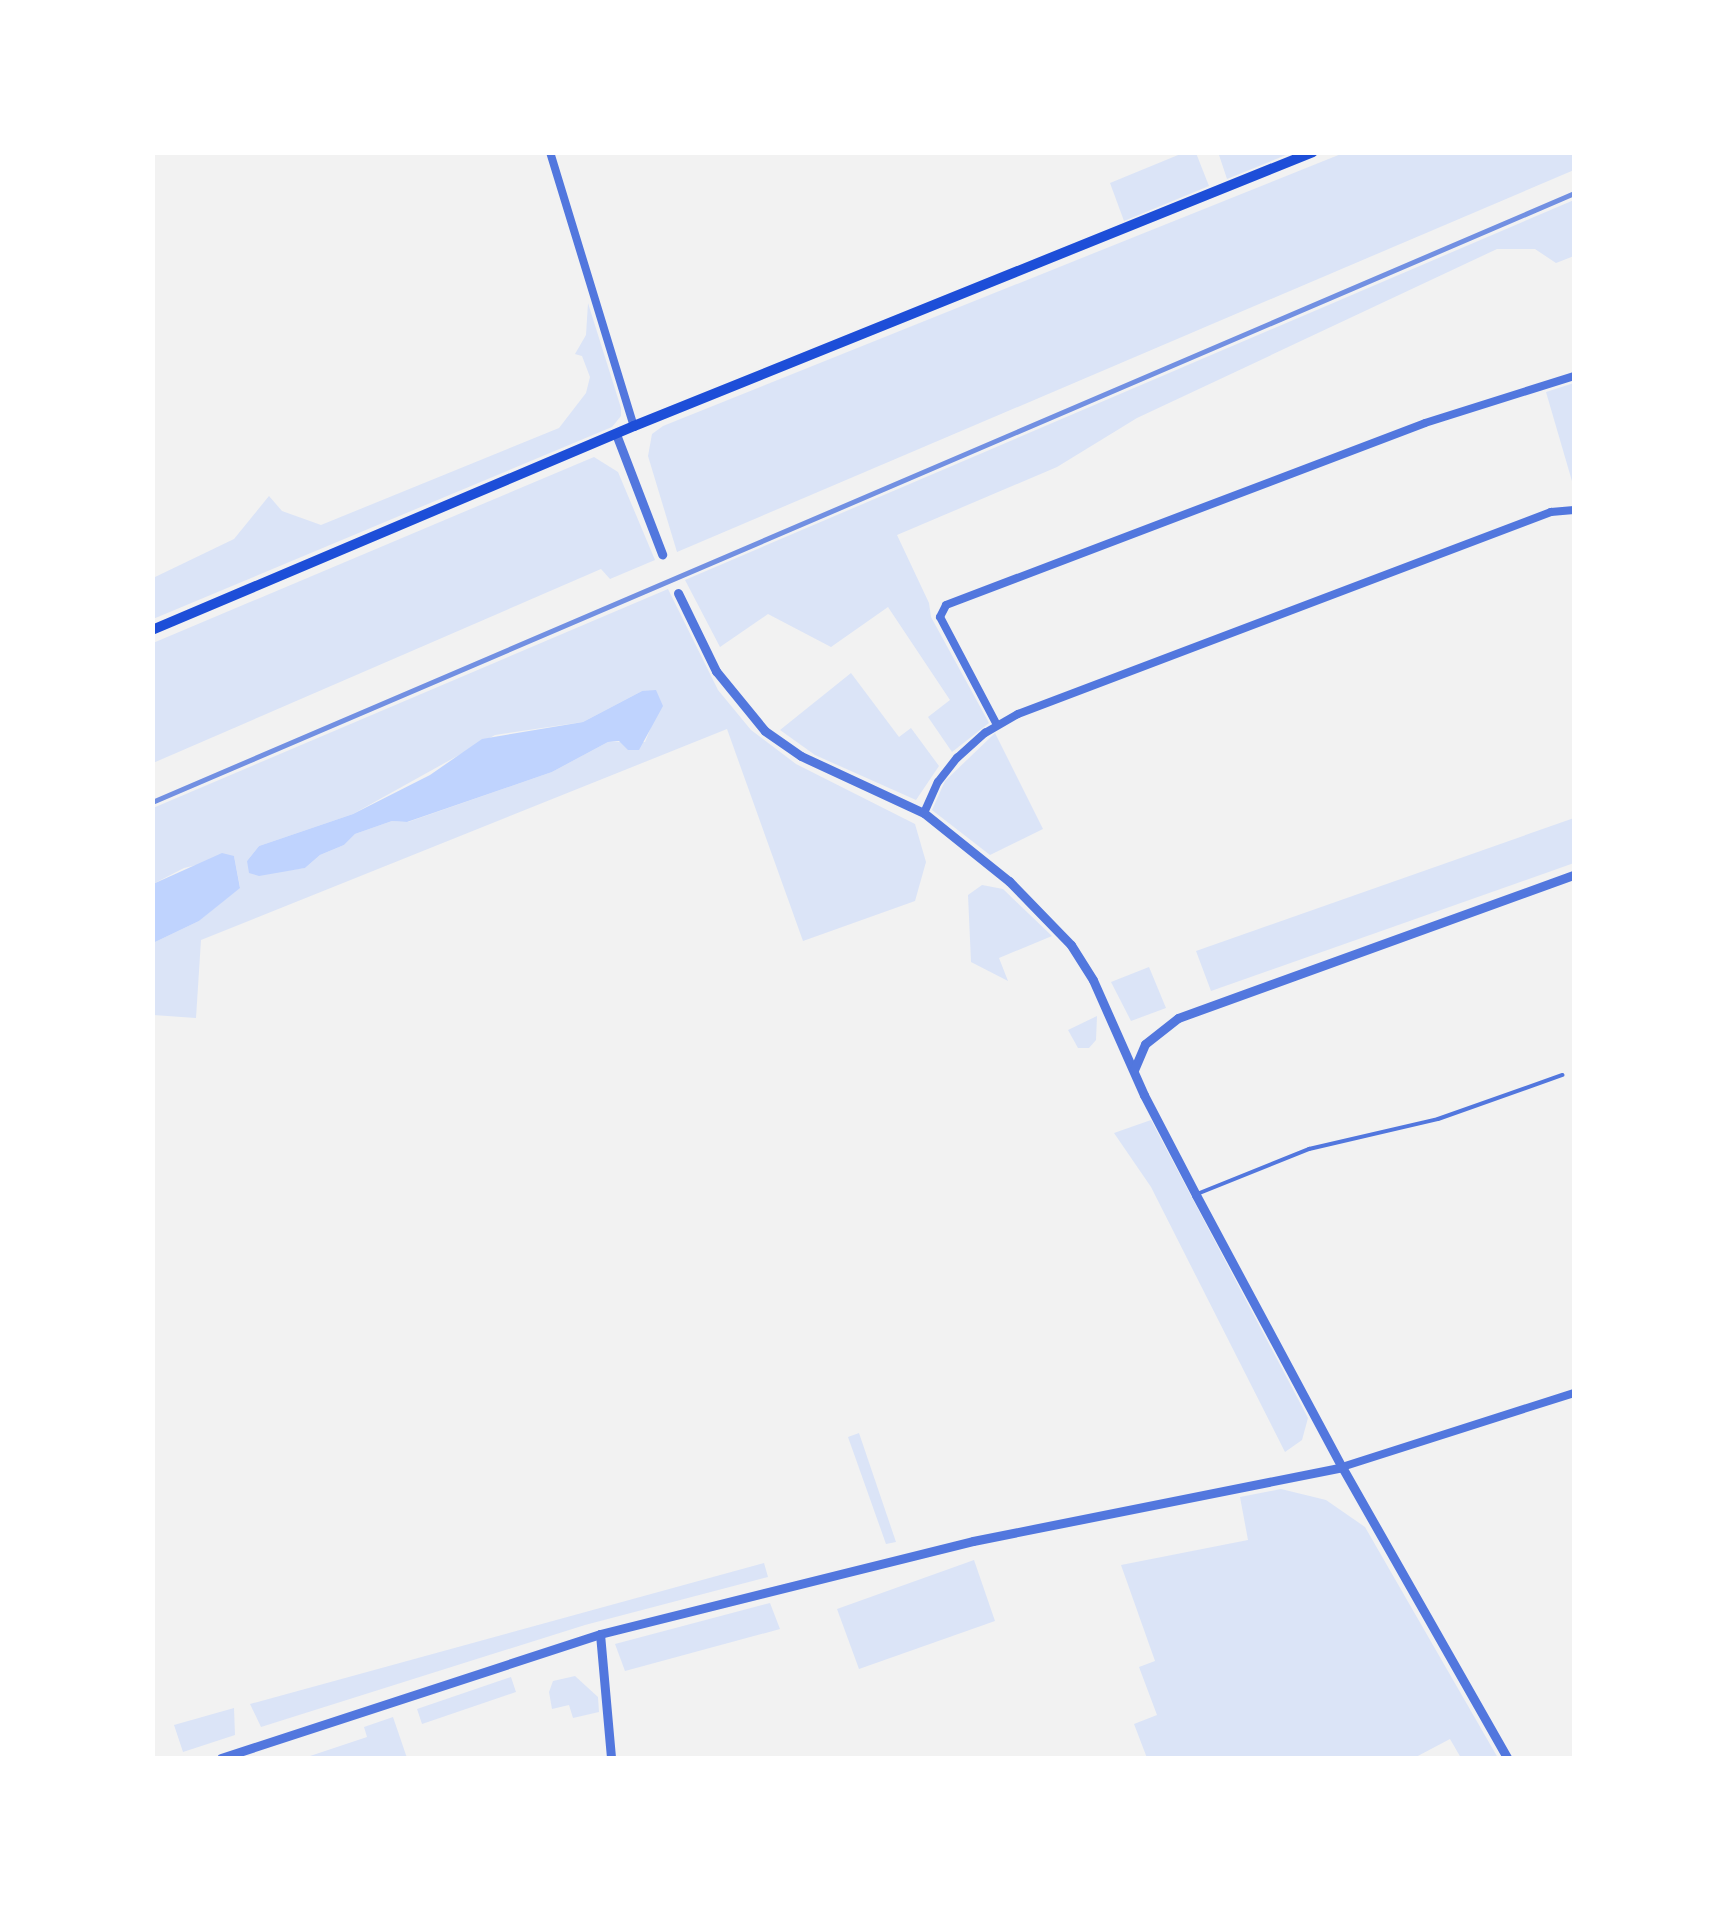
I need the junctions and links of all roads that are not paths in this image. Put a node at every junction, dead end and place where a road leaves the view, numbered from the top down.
1 (550, 152) edge
2 (1313, 152) edge
3 (1574, 376) edge
4 (634, 426) junction
5 (616, 434) junction
6 (1574, 510) edge
7 (662, 554) dead end
8 (678, 593) dead end
9 (152, 630) edge
10 (997, 725) junction
11 (924, 813) junction
12 (1574, 875) edge
13 (1133, 1071) junction
14 (1562, 1075) dead end
15 (1196, 1195) junction
16 (1574, 1393) edge
17 (1342, 1467) junction
18 (600, 1634) junction
19 (221, 1758) edge
20 (611, 1758) edge
21 (1507, 1758) edge

1 - 4 street
2 - 4 main road
3 - 10 street
4 - 5 main road
5 - 7 street
5 - 9 main road
6 - 10 street
8 - 11 street
10 - 11 street
11 - 13 street
12 - 13 street
13 - 15 street
14 - 15 lane
15 - 17 street
16 - 17 street
17 - 18 street
17 - 21 street
18 - 19 street
18 - 20 street

